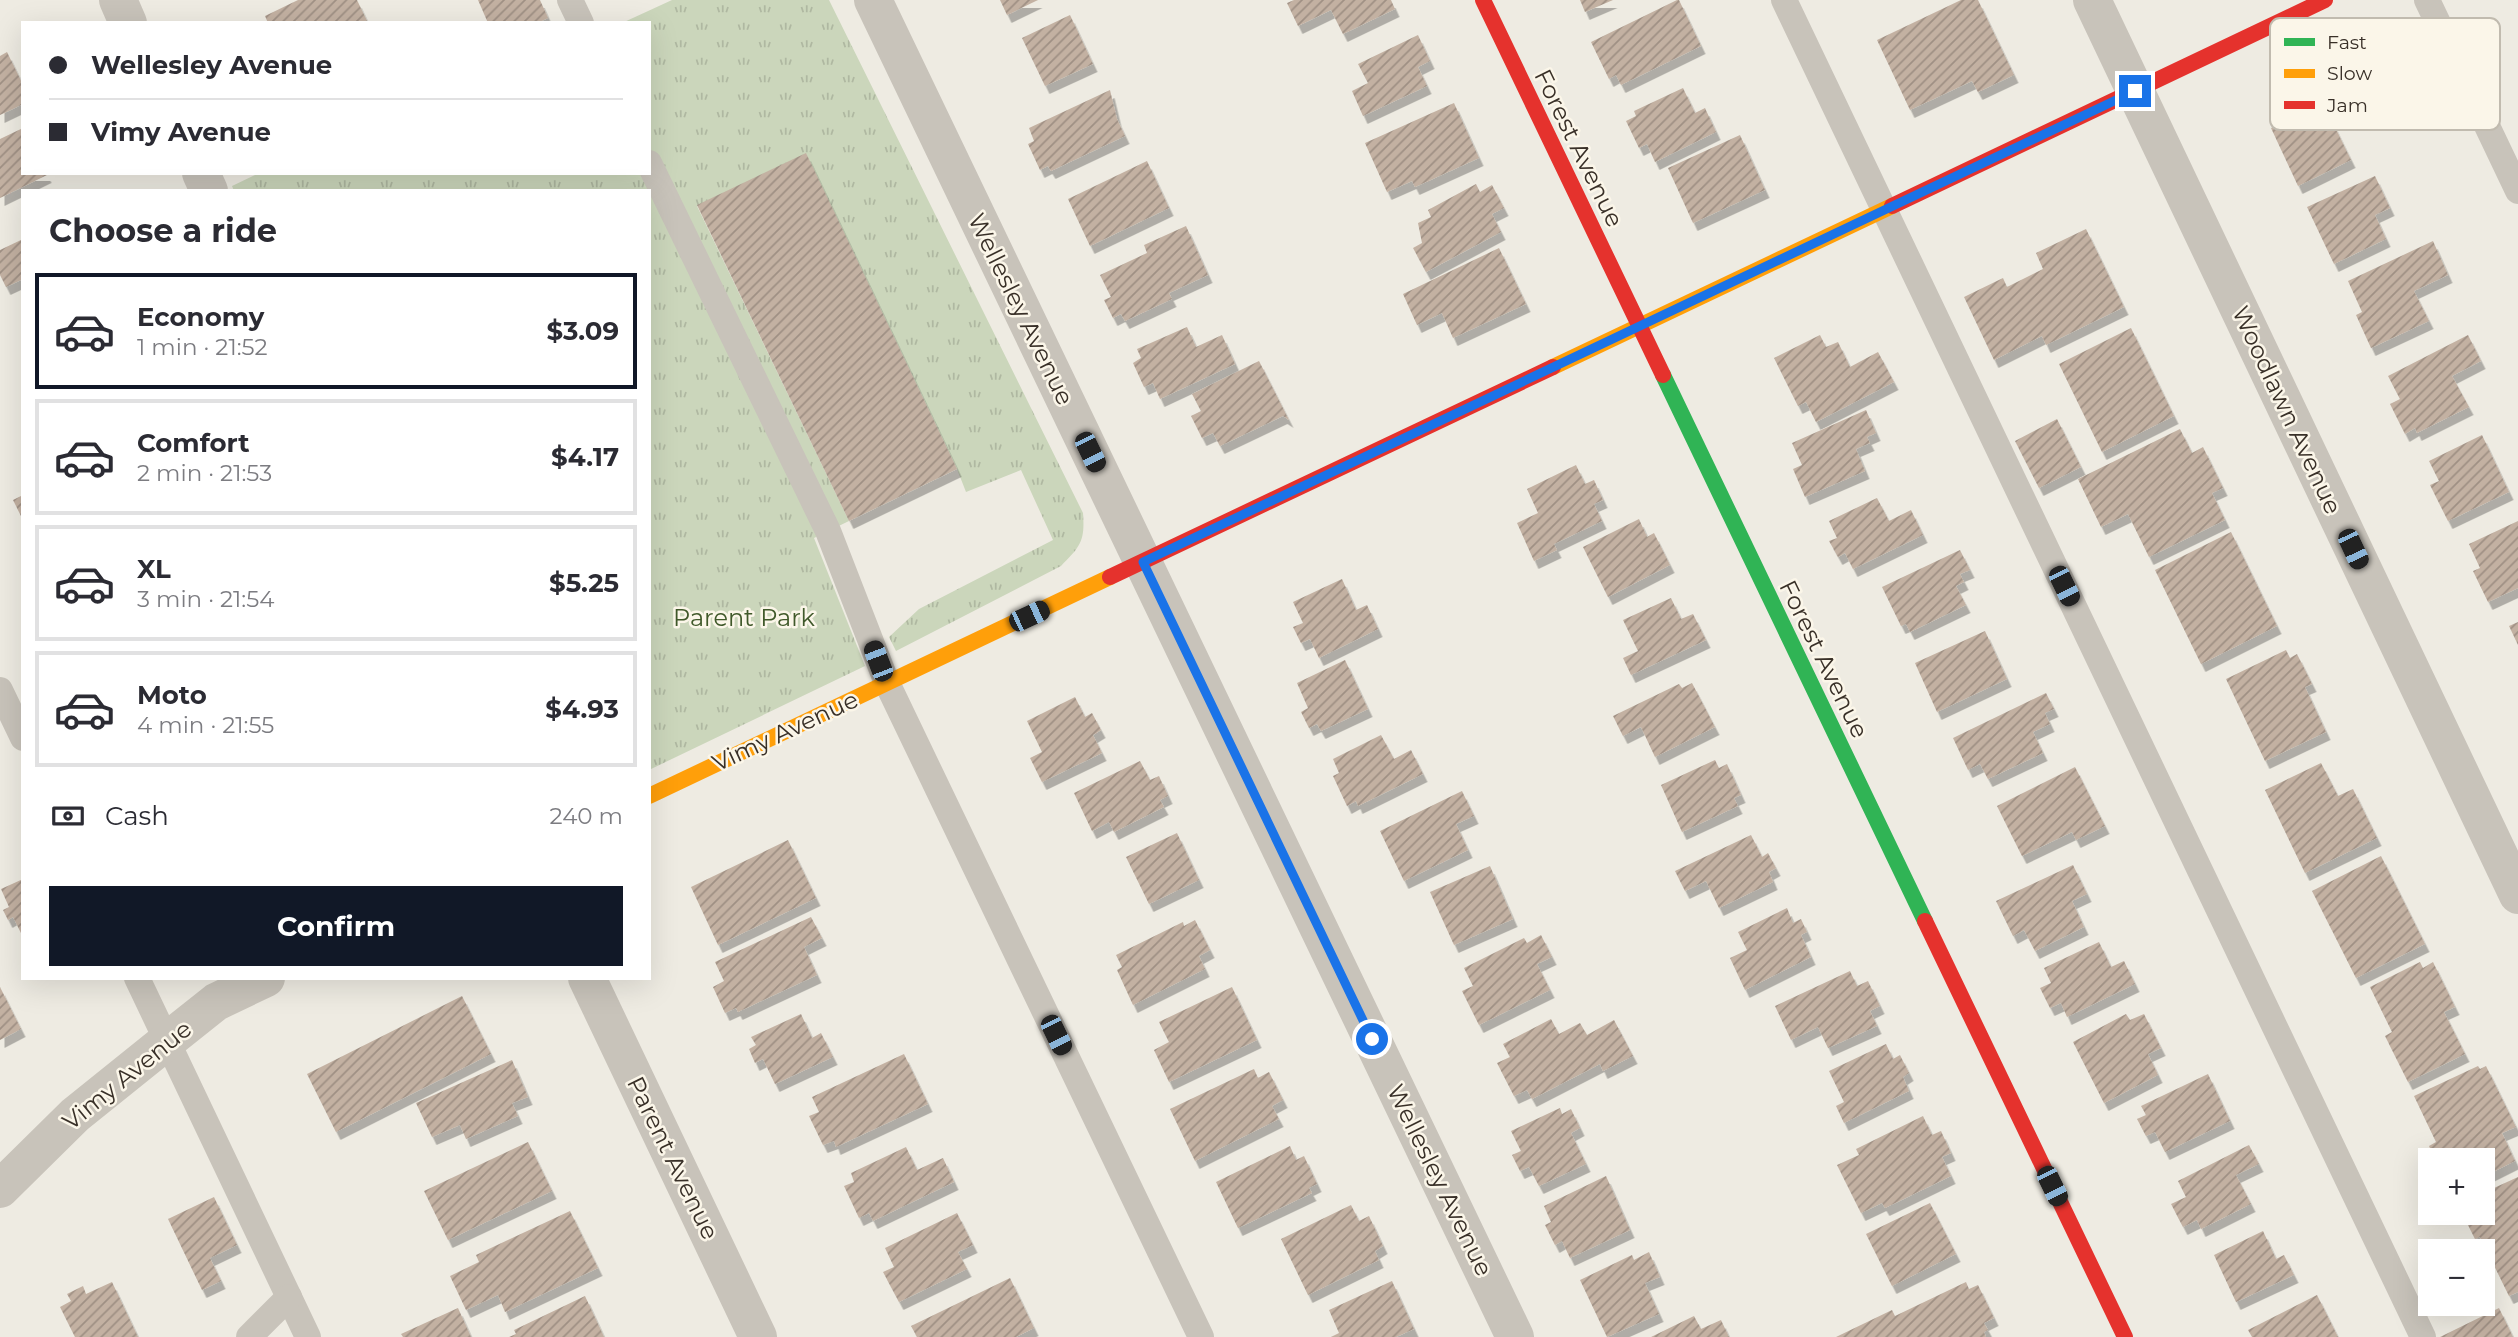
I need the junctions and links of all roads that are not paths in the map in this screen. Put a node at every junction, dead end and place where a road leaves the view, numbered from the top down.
1 (118, 0) edge
2 (570, 0) edge
3 (873, 0) edge
4 (1483, 0) edge
5 (1784, 0) edge
6 (2092, 0) edge
7 (2325, 0) edge
8 (2427, 0) edge
9 (2287, 18) edge
10 (2436, 18) edge
11 (127, 21) edge
12 (580, 21) edge
13 (2270, 26) edge
14 (2135, 91) junction
15 (2489, 130) edge
16 (651, 167) edge
17 (2518, 191) edge
18 (1884, 210) junction
19 (1639, 326) junction
20 (1143, 562) junction
21 (887, 683) junction
22 (0, 690) edge
23 (21, 734) edge
24 (651, 795) edge
25 (2518, 895) edge
26 (138, 980) edge
27 (262, 980) edge
28 (588, 980) edge
29 (167, 1041) junction
30 (0, 1189) edge
31 (289, 1297) junction
32 (248, 1337) edge
33 (308, 1337) edge
34 (758, 1337) edge
35 (1201, 1337) edge
36 (1515, 1337) edge
37 (2124, 1337) edge
38 (2423, 1337) edge

1 - 11 street
2 - 12 lane
3 - 20 street, Wellesley Avenue
4 - 19 street, Forest Avenue
5 - 18 lane
6 - 14 street, Woodlawn Avenue
7 - 9 street, Vimy Avenue
8 - 10 lane
13 - 14 street, Vimy Avenue
14 - 18 street, Vimy Avenue
14 - 25 street, Woodlawn Avenue
15 - 17 lane
16 - 21 lane
18 - 19 street, Vimy Avenue
18 - 38 lane
19 - 20 street, Vimy Avenue
19 - 37 street, Forest Avenue
20 - 21 street, Vimy Avenue
20 - 36 street, Wellesley Avenue
21 - 24 street, Vimy Avenue
21 - 35 lane
22 - 23 lane
26 - 29 lane
27 - 29 street, Vimy Avenue
28 - 34 street, Parent Avenue
29 - 30 street, Vimy Avenue
29 - 31 lane
31 - 32 lane
31 - 33 lane

